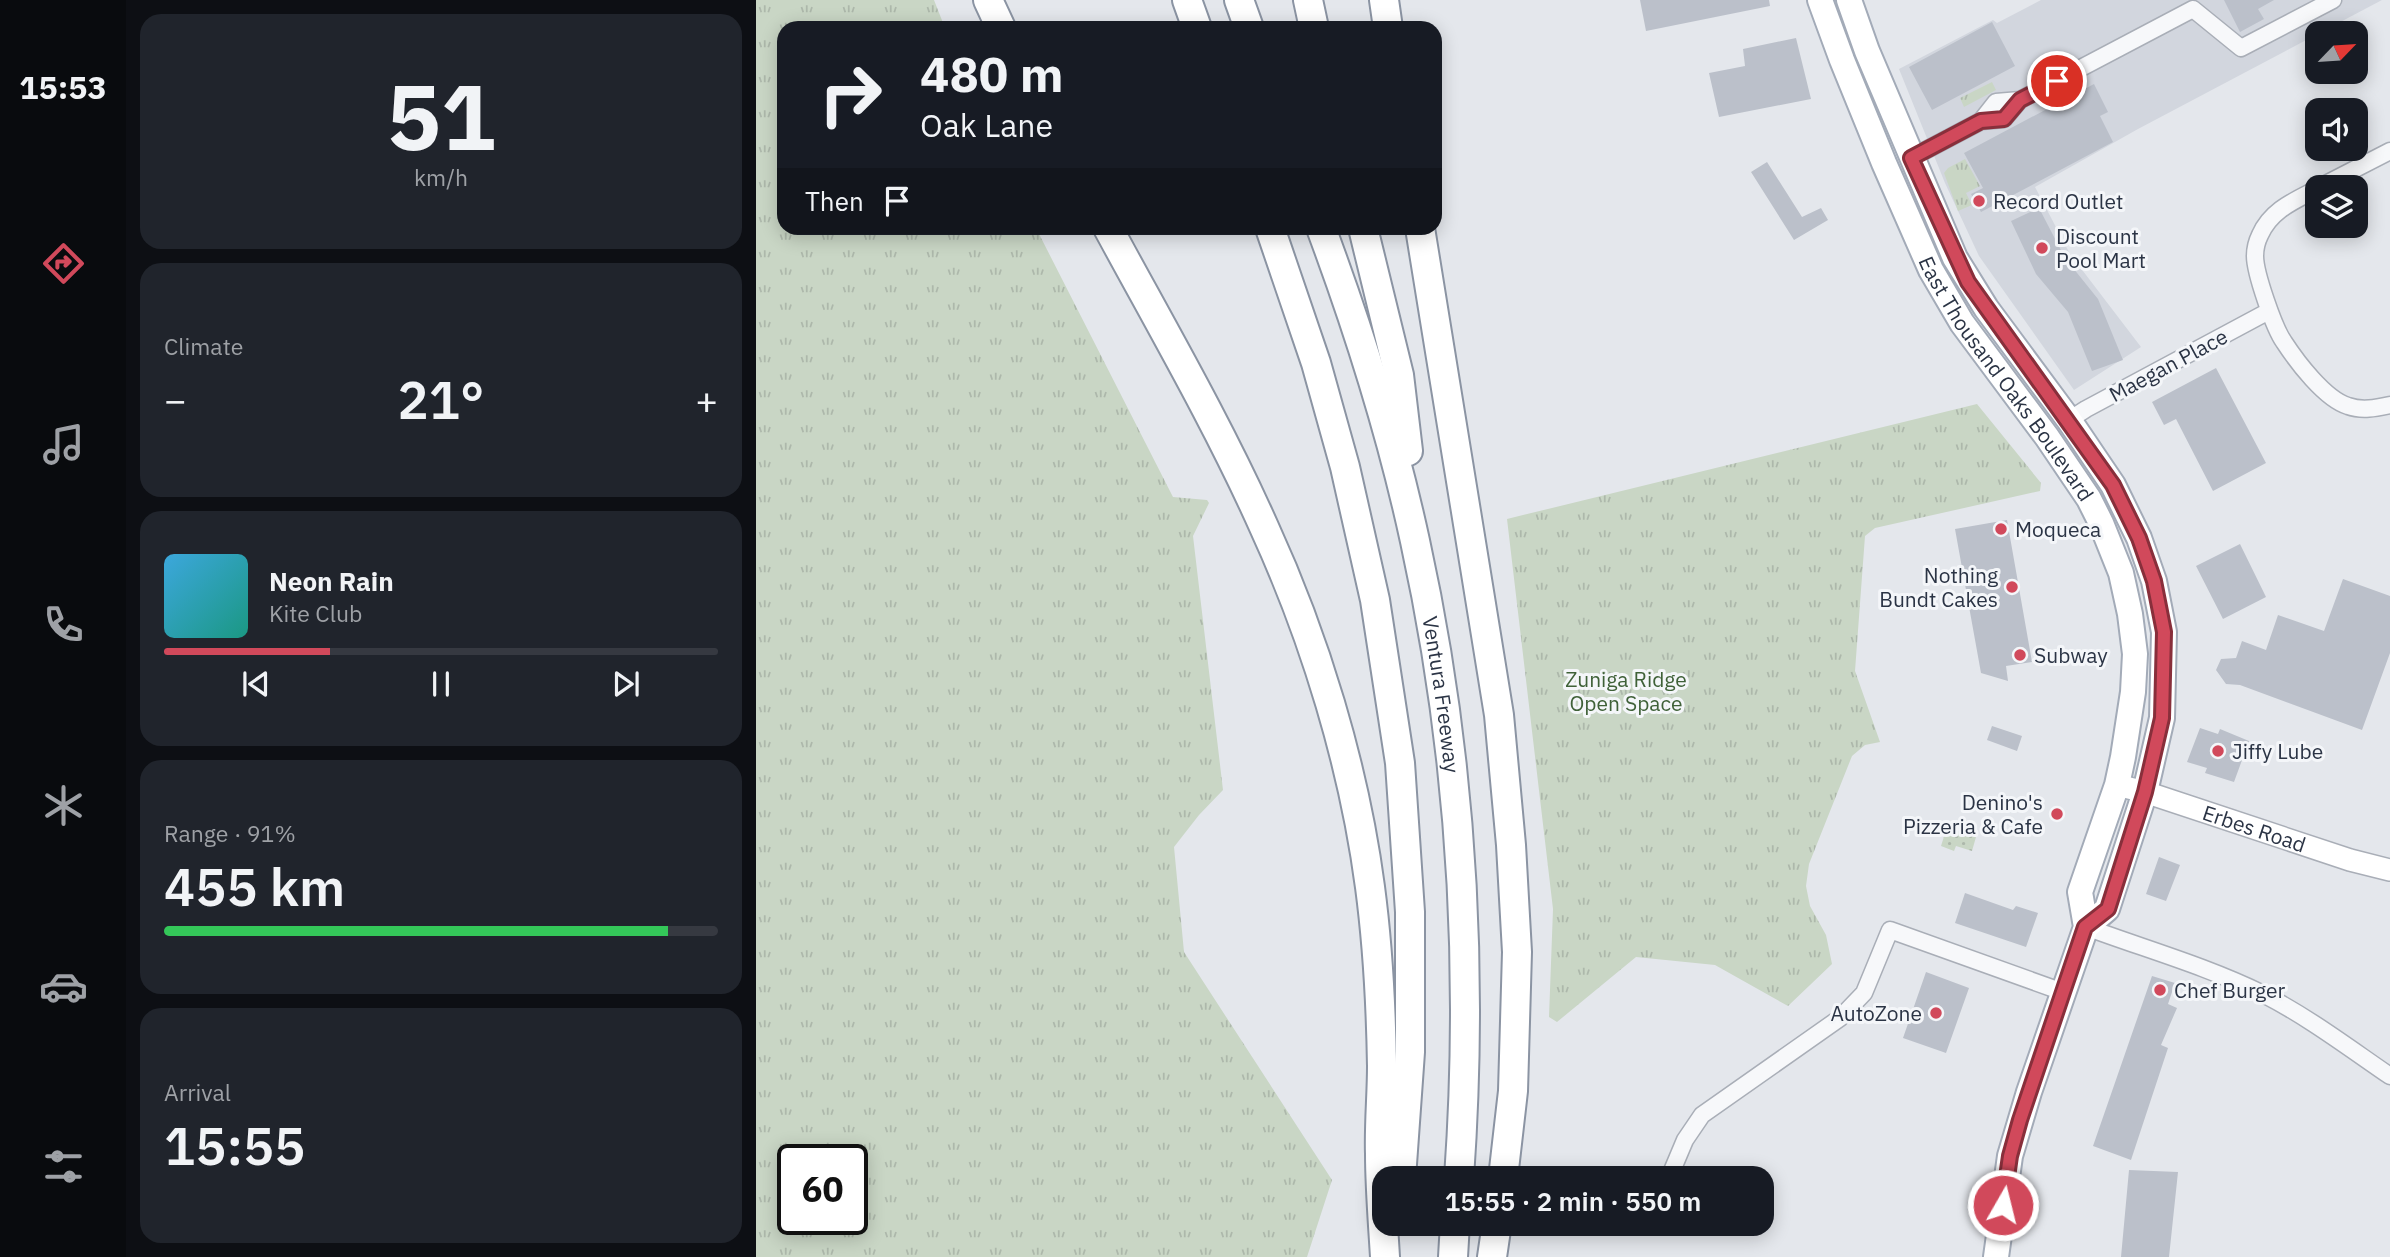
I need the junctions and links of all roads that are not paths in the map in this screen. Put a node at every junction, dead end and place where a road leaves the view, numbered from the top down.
1 (988, 0) edge
2 (1187, 0) edge
3 (1239, 0) edge
4 (1308, 0) edge
5 (1384, 0) edge
6 (1820, 0) edge
7 (1849, 0) edge
8 (2333, 0) edge
9 (2193, 4) edge
10 (998, 21) edge
11 (1194, 21) edge
12 (1246, 21) edge
13 (1312, 21) edge
14 (1387, 21) edge
15 (2390, 151) edge
16 (1911, 158) junction
17 (2343, 175) edge
18 (2305, 196) edge
19 (1112, 235) edge
20 (1272, 235) edge
21 (1323, 235) edge
22 (1365, 235) edge
23 (1421, 235) edge
24 (2269, 311) junction
25 (2390, 405) edge
26 (2069, 420) junction
27 (1415, 541) junction
28 (2117, 785) junction
29 (2145, 792) junction
30 (2390, 870) edge
31 (2085, 927) junction
32 (2063, 992) junction
33 (2390, 1076) edge
34 (1402, 1166) edge
35 (1460, 1166) edge
36 (1504, 1166) edge
37 (1674, 1166) edge
38 (1390, 1236) edge
39 (1454, 1236) edge
40 (1495, 1236) edge
41 (1386, 1257) edge
42 (1453, 1257) edge
43 (1492, 1257) edge
44 (1996, 1257) edge

1 - 10 highway
2 - 11 highway
3 - 12 highway
4 - 13 highway
5 - 14 highway
6 - 28 main road, East Thousand Oaks Boulevard
7 - 16 main road, East Thousand Oaks Boulevard
8 - 9 street
9 - 16 street
15 - 17 street
16 - 26 main road, East Thousand Oaks Boulevard
18 - 24 street
19 - 41 highway
20 - 34 highway
21 - 27 highway, Ventura Freeway
22 - 27 highway
23 - 36 highway
24 - 25 street
24 - 26 street, Maegan Place
26 - 29 main road, East Thousand Oaks Boulevard
27 - 35 highway, Ventura Freeway
28 - 29 street, Erbes Road
28 - 31 main road, East Thousand Oaks Boulevard
29 - 30 street, Erbes Road
29 - 31 main road, East Thousand Oaks Boulevard
31 - 32 main road, East Thousand Oaks Boulevard
31 - 33 street
32 - 37 street
32 - 44 main road, East Thousand Oaks Boulevard
38 - 41 highway
39 - 42 highway
40 - 43 highway

